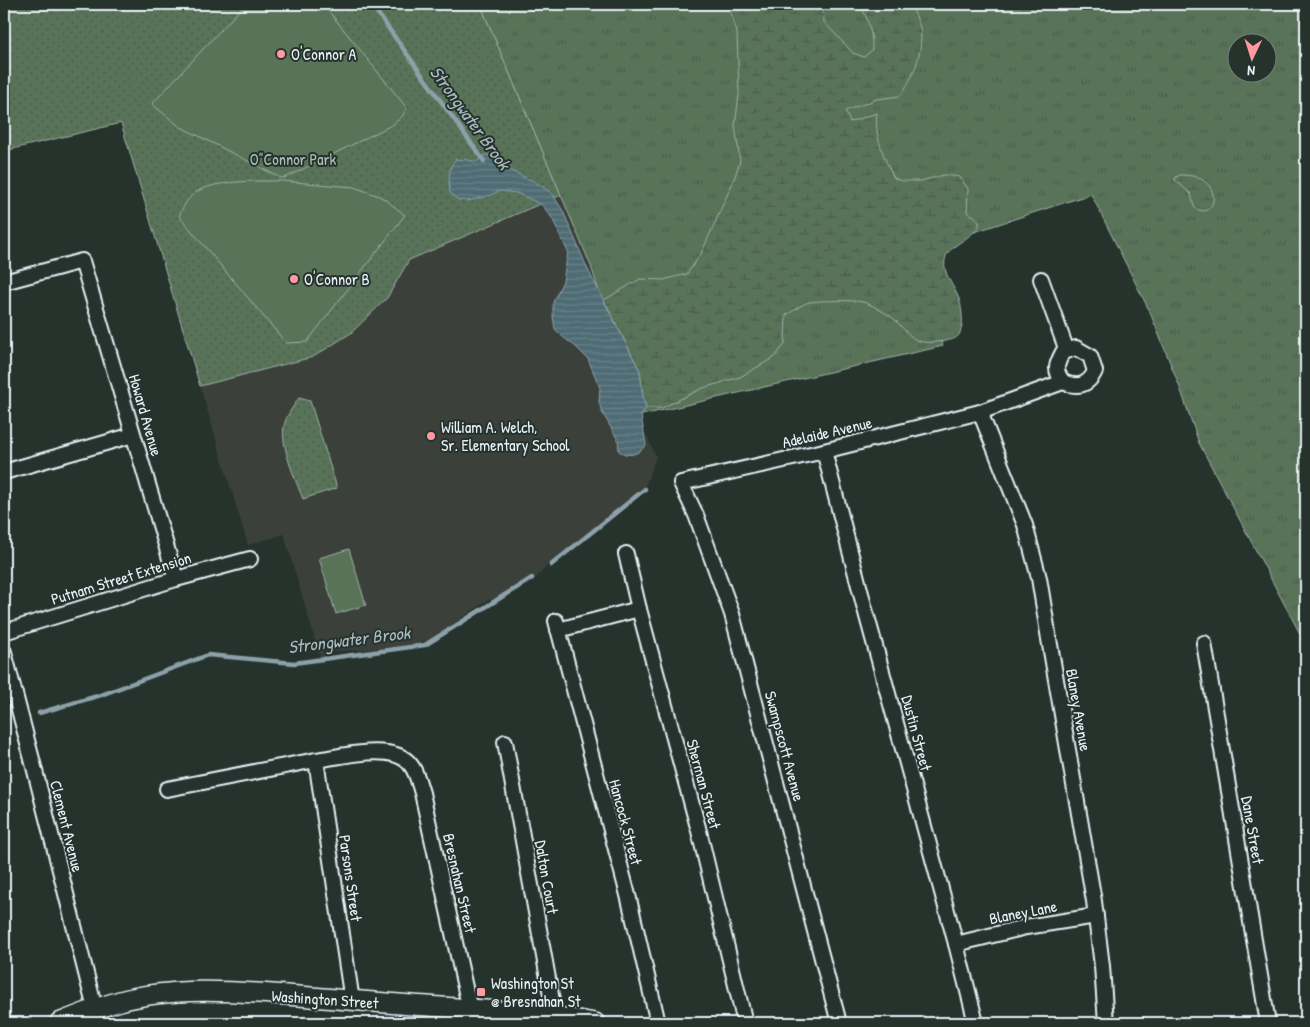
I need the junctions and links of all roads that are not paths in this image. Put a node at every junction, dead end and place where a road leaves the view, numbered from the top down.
1 (1041, 279) dead end
2 (4, 282) edge
3 (1066, 351) junction
4 (1063, 382) junction
5 (980, 412) junction
6 (133, 435) junction
7 (824, 451) junction
8 (4, 472) edge
9 (681, 483) joint
10 (626, 554) dead end
11 (250, 559) dead end
12 (176, 580) junction
13 (639, 609) junction
14 (4, 632) edge
15 (1204, 643) dead end
16 (4, 652) edge
17 (505, 742) dead end
18 (316, 760) junction
19 (167, 789) dead end
20 (1096, 916) junction
21 (956, 944) junction
22 (352, 1000) junction
23 (95, 1009) junction
24 (470, 1016) edge
25 (555, 1017) junction
26 (59, 1023) edge
27 (595, 1023) edge
28 (658, 1023) edge
29 (745, 1023) edge
30 (839, 1023) edge
31 (976, 1023) edge
32 (1106, 1023) edge
33 (1268, 1023) edge

1 - 3 street
2 - 6 street, Howard Avenue
3 - 4 street
3 - 4 street
4 - 5 street, Adelaide Avenue
5 - 7 street, Adelaide Avenue
5 - 20 street, Blaney Avenue
6 - 8 street
6 - 12 street, Howard Avenue
7 - 9 street, Adelaide Avenue
7 - 21 street, Dustin Street
9 - 30 street, Swampscott Avenue
10 - 13 street, Sherman Street
11 - 12 street, Putnam Street Extension
12 - 14 street, Putnam Street Extension
13 - 28 street, Hancock Street
13 - 29 street, Sherman Street
15 - 33 street, Dane Street
16 - 23 street, Clement Avenue
17 - 25 street, Dalton Court
18 - 19 street
18 - 22 street, Parsons Street
18 - 24 street, Bresnahan Street
20 - 21 street, Blaney Lane
20 - 32 street, Blaney Avenue
21 - 31 street, Dustin Street
22 - 23 main road, Washington Street
22 - 24 main road, Washington Street
23 - 26 main road, Washington Street
24 - 25 main road, Washington Street
25 - 27 main road, Washington Street

